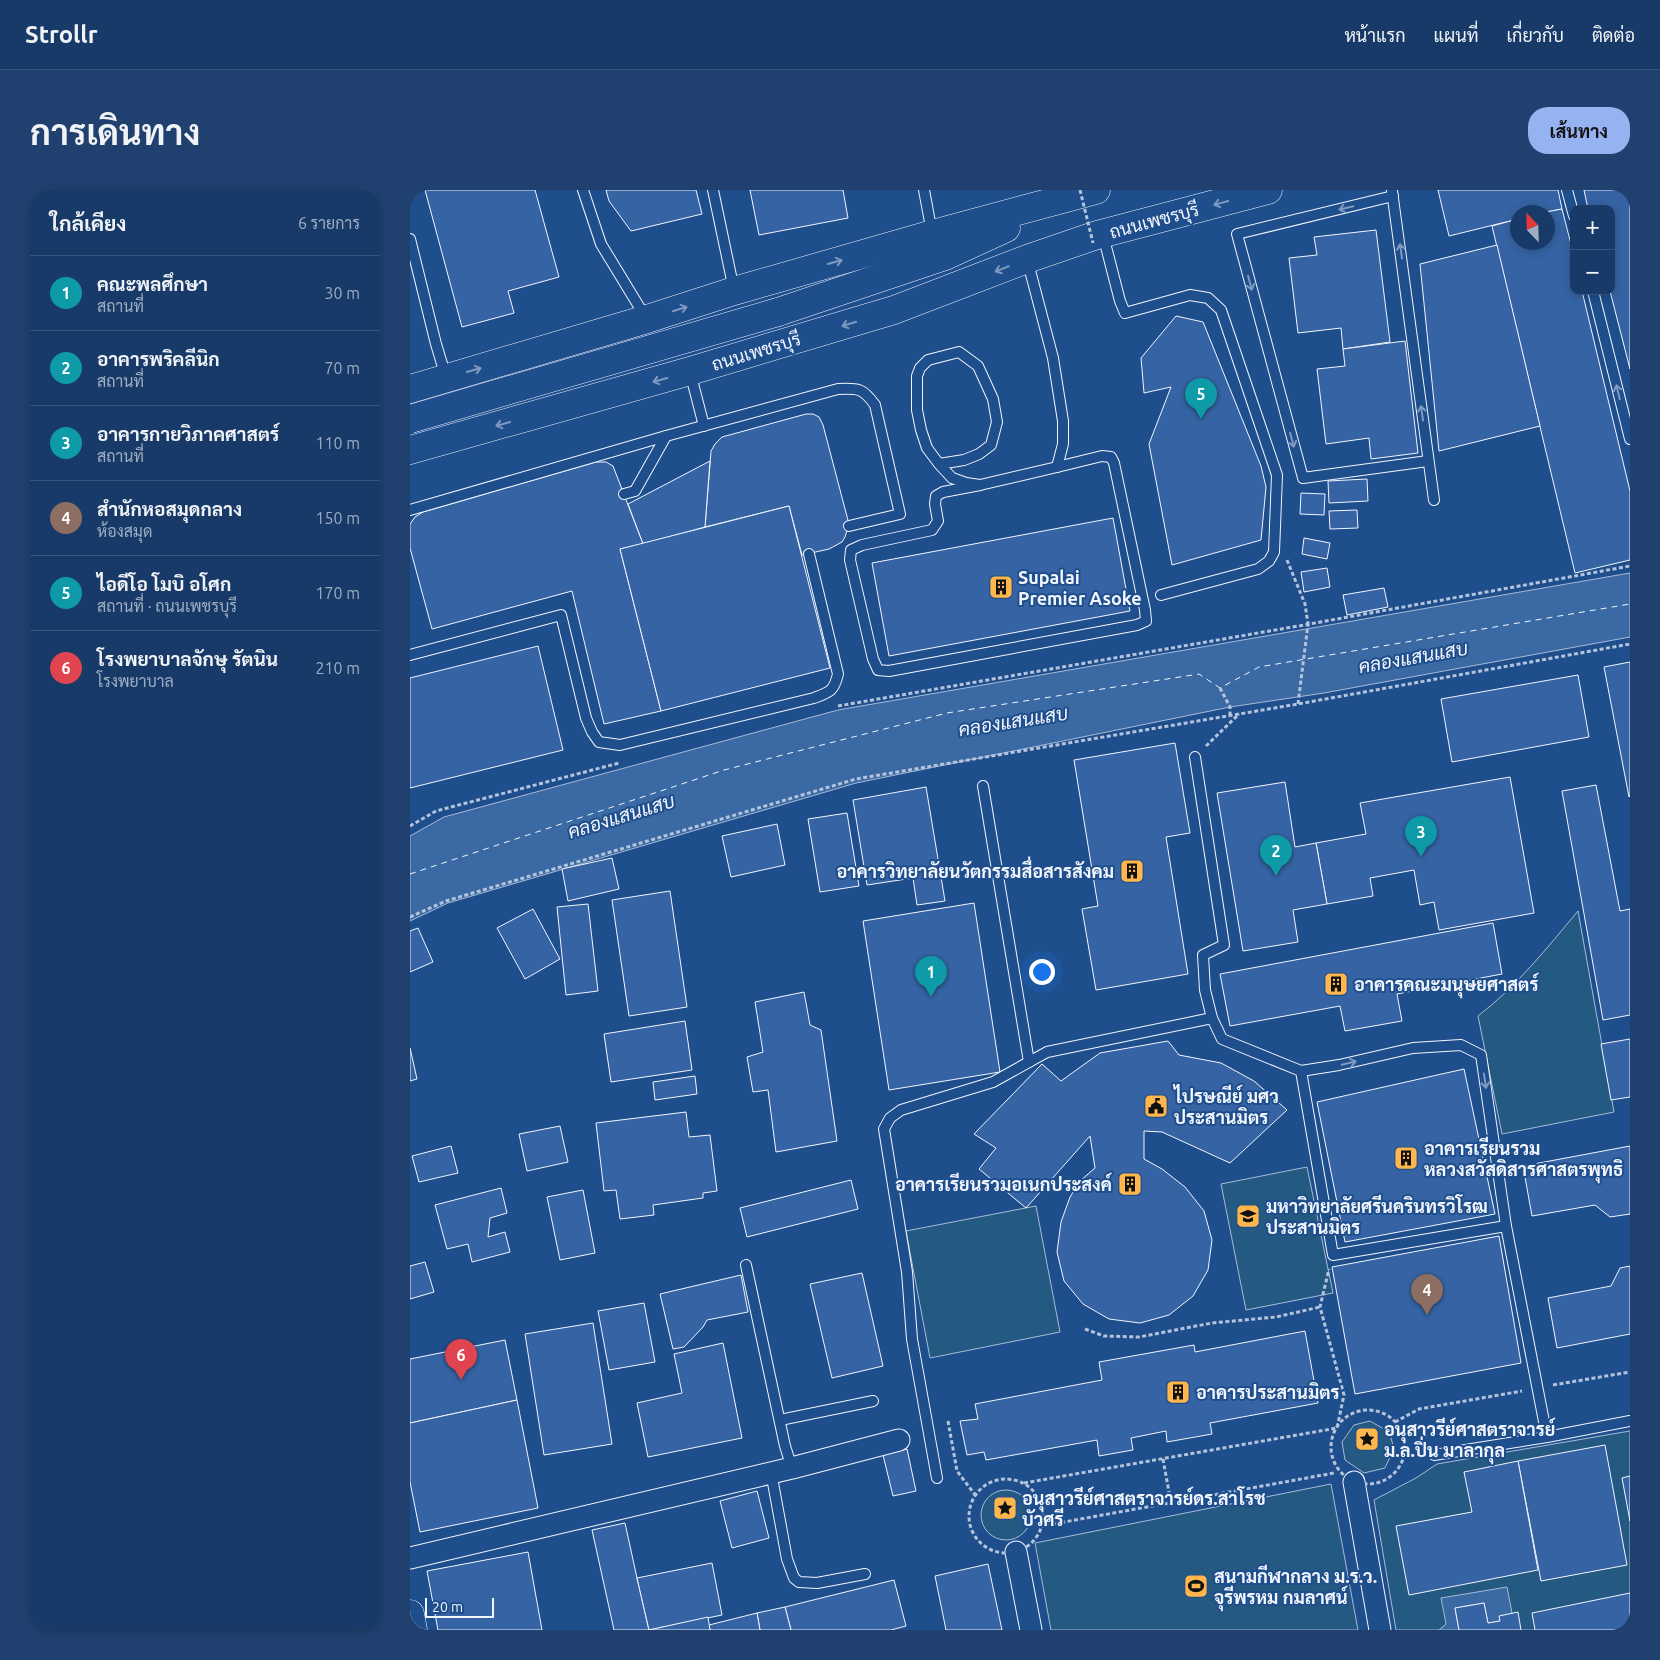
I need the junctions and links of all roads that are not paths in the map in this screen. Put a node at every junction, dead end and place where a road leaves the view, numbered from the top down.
1 (583, 190) edge
2 (713, 190) edge
3 (924, 190) edge
4 (1268, 190) edge
5 (1567, 190) edge
6 (1086, 191) edge
7 (1393, 193) edge
8 (1571, 205) edge
9 (1097, 237) junction
10 (410, 239) edge
11 (939, 245) junction
12 (1027, 259) junction
13 (734, 291) junction
14 (1594, 295) edge
15 (647, 319) junction
16 (690, 371) junction
17 (441, 380) junction
18 (410, 389) edge
19 (410, 419) edge
20 (704, 426) junction
21 (666, 436) junction
22 (454, 438) junction
23 (1630, 439) edge
24 (410, 450) edge
25 (1428, 461) junction
26 (939, 464) junction
27 (1057, 467) junction
28 (980, 485) junction
29 (624, 494) dead end
30 (1434, 500) dead end
31 (410, 510) edge
32 (849, 526) dead end
33 (809, 554) dead end
34 (1161, 595) dead end
35 (410, 655) edge
36 (1195, 757) road end
37 (983, 786) dead end
38 (1212, 1018) junction
39 (1029, 1062) junction
40 (1301, 1071) junction
41 (1506, 1226) junction
42 (746, 1265) dead end
43 (873, 1401) dead end
44 (780, 1420) junction
45 (1630, 1421) edge
46 (1547, 1437) junction
47 (899, 1440) dead end
48 (1434, 1455) dead end
49 (792, 1468) junction
50 (771, 1472) junction
51 (1347, 1477) road end
52 (938, 1478) dead end
53 (1016, 1552) road end
54 (410, 1558) edge
55 (865, 1574) dead end
56 (410, 1614) edge
57 (413, 1630) edge
58 (1032, 1630) edge
59 (1380, 1630) edge

1 - 15 lane
2 - 13 lane
3 - 11 lane
4 -> 9 main road, ถนนเพชรบุรี
5 - 8 lane
6 - 11 main road, ถนนเพชรบุรี
25 -> 7 lane
7 -> 25 lane
9 - 11 main road, ถนนเพชรบุรี
9 - 12 main road, ถนนเพชรบุรี
9 - 34 lane
10 - 17 lane
13 -> 11 main road, ถนนเพชรบุรี
11 - 19 main road, ถนนเพชรบุรี, bridge
12 -> 16 main road, ถนนเพชรบุรี
12 - 27 lane
15 -> 13 main road, ถนนเพชรบุรี
23 -> 14 lane
17 -> 15 main road, ถนนเพชรบุรี
16 - 20 lane
16 -> 22 main road, ถนนเพชรบุรี
17 - 18 main road, ถนนเพชรบุรี
17 - 22 main road
20 - 21 lane
20 - 32 lane
21 - 29 lane
21 - 31 lane
22 - 24 main road, ถนนเพชรบุรี
25 - 30 lane
26 - 26 lane
26 - 28 lane
27 - 28 lane
27 - 28 lane
33 - 35 lane
36 - 38 lane
37 - 39 lane
38 - 39 lane
38 - 40 lane
39 - 52 lane
40 -> 41 lane
40 - 41 lane
41 - 46 lane
42 - 44 lane
43 - 44 lane
44 - 49 lane
45 - 46 lane
46 - 48 lane
47 - 49 street
49 - 50 street
50 - 54 street
50 - 55 lane
51 - 59 street
53 - 58 street
56 - 57 main road

